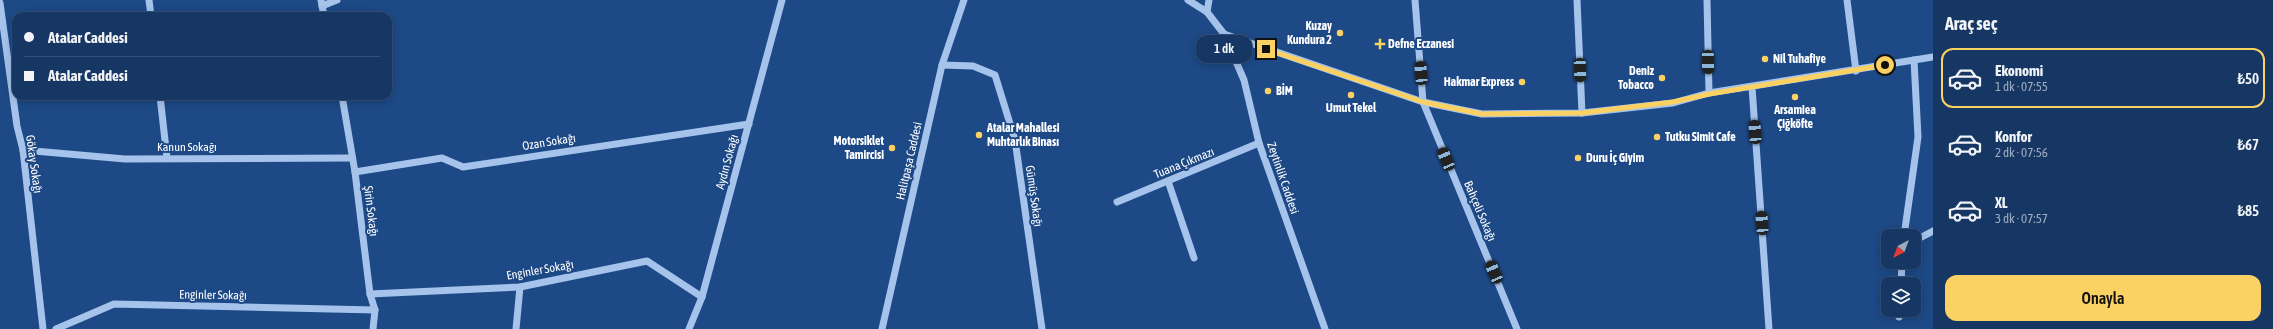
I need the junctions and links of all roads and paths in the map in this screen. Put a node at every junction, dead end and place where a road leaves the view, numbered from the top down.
1 (149, 0) edge
2 (337, 0) edge
3 (782, 0) edge
4 (964, 0) edge
5 (1188, 0) edge
6 (1208, 0) edge
7 (1415, 0) edge
8 (1577, 0) edge
9 (1707, 0) edge
10 (1847, 0) edge
11 (0, 3) edge
12 (322, 3) edge
13 (150, 12) edge
14 (1207, 12) junction
15 (1224, 34) junction
16 (1933, 57) edge
17 (1914, 60) junction
18 (942, 65) junction
19 (1856, 70) junction
20 (1752, 87) junction
21 (12, 90) edge
22 (1709, 94) junction
23 (13, 100) edge
24 (160, 100) edge
25 (343, 100) edge
26 (1423, 102) junction
27 (1582, 113) junction
28 (749, 124) junction
29 (1259, 143) junction
30 (23, 150) junction
31 (167, 158) junction
32 (352, 158) junction
33 (355, 172) junction
34 (1168, 181) junction
35 (1117, 202) dead end
36 (1905, 229) edge
37 (1933, 231) edge
38 (1921, 237) edge
39 (1194, 258) dead end
40 (520, 287) junction
41 (370, 294) junction
42 (702, 297) junction
43 (375, 310) junction
44 (43, 329) edge
45 (56, 329) edge
46 (373, 329) edge
47 (516, 329) edge
48 (689, 329) edge
49 (882, 329) edge
50 (1042, 329) edge
51 (1325, 329) edge
52 (1517, 329) edge
53 (1769, 329) edge

1 - 13 street
2 - 12 street
3 - 28 street, Aydın Sokağı
4 - 18 street, Halitpaşa Caddesi
5 - 14 street
6 - 14 street
7 - 26 street, Bahçeli Sokağı
8 - 27 street
9 - 22 street
10 - 19 street
11 - 21 street, Gökay Sokağı
14 - 15 street, Zeytinlik Caddesi
15 - 26 street
15 - 29 street, Zeytinlik Caddesi
16 - 17 street
17 - 19 street
17 - 36 street
18 - 49 street, Halitpaşa Caddesi
18 - 50 street, Gümüş Sokağı
19 - 20 street
20 - 22 street
20 - 53 street
22 - 27 street
23 - 30 street, Gökay Sokağı
24 - 31 street
25 - 32 street, Şirin Sokağı
26 - 27 street
26 - 52 street, Bahçeli Sokağı
28 - 33 street, Ozan Sokağı
28 - 42 street, Aydın Sokağı
29 - 34 street, Tuana Çıkmazı
29 - 51 street, Zeytinlik Caddesi
30 - 31 street, Kanun Sokağı
30 - 44 street, Gökay Sokağı
31 - 32 street, Kanun Sokağı
32 - 33 street, Şirin Sokağı
33 - 41 street, Şirin Sokağı
34 - 35 street, Tuana Çıkmazı
34 - 39 street
37 - 38 street
40 - 41 street, Enginler Sokağı
40 - 42 street, Enginler Sokağı
40 - 47 street
41 - 43 street, Şirin Sokağı
42 - 48 street, Aydın Sokağı
43 - 45 street, Enginler Sokağı
43 - 46 street, Şirin Sokağı

